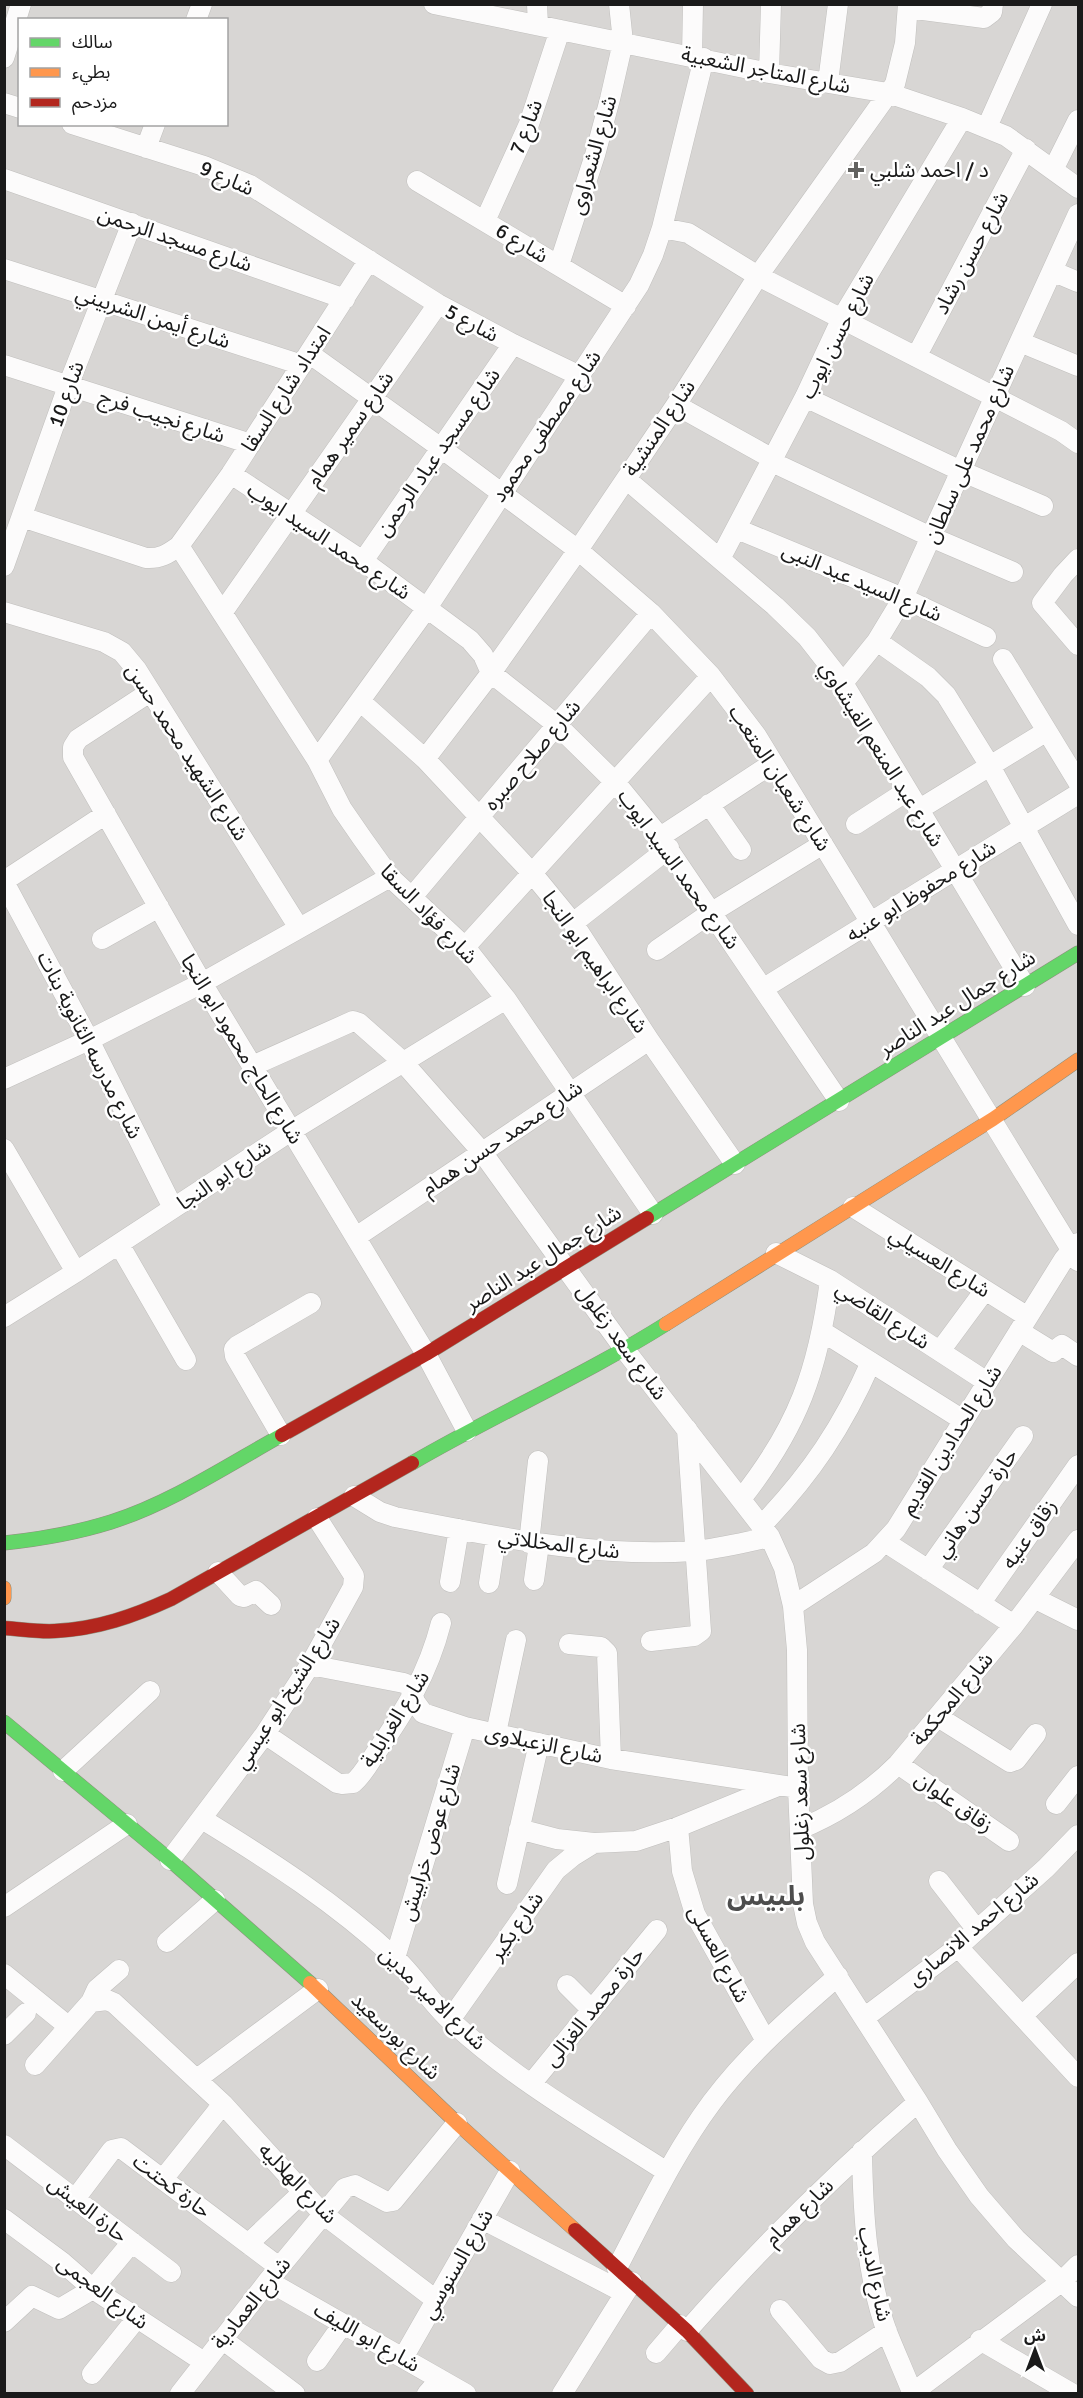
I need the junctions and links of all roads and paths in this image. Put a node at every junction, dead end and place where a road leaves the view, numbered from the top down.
1 (434, 4) edge
2 (537, 4) edge
3 (619, 4) edge
4 (693, 4) edge
5 (771, 4) edge
6 (838, 4) edge
7 (993, 4) edge
8 (1042, 4) edge
9 (908, 6) edge
10 (466, 8) edge
11 (18, 19) edge
12 (538, 25) junction
13 (560, 30) junction
14 (623, 42) junction
15 (698, 57) junction
16 (4, 58) edge
17 (769, 73) junction
18 (828, 82) junction
19 (888, 93) junction
20 (962, 118) junction
21 (1078, 120) edge
22 (78, 126) edge
23 (154, 126) edge
24 (987, 127) junction
25 (146, 148) junction
26 (1026, 148) junction
27 (1054, 168) junction
28 (4, 178) edge
29 (417, 181) dead end
30 (1078, 188) edge
31 (1078, 214) edge
32 (484, 221) junction
33 (132, 224) junction
34 (662, 228) junction
35 (369, 260) junction
36 (559, 265) junction
37 (4, 268) edge
38 (1052, 272) junction
39 (758, 276) junction
40 (1078, 282) edge
41 (345, 299) junction
42 (102, 300) junction
43 (438, 304) junction
44 (626, 306) junction
45 (842, 318) junction
46 (1020, 342) junction
47 (513, 344) junction
48 (916, 357) junction
49 (306, 359) junction
50 (4, 365) edge
51 (1078, 366) edge
52 (580, 376) junction
53 (68, 386) junction
54 (995, 396) junction
55 (372, 398) junction
56 (805, 398) junction
57 (676, 405) junction
58 (1078, 443) edge
59 (251, 444) junction
60 (441, 447) junction
61 (772, 461) junction
62 (961, 471) junction
63 (231, 474) junction
64 (626, 478) junction
65 (501, 494) junction
66 (1043, 506) dead end
67 (291, 513) junction
68 (22, 517) junction
69 (737, 529) junction
70 (931, 537) junction
71 (178, 546) junction
72 (578, 550) junction
73 (720, 559) junction
74 (1078, 559) edge
75 (363, 561) junction
76 (4, 566) edge
77 (1013, 572) dead end
78 (903, 598) junction
79 (427, 608) junction
80 (4, 612) edge
81 (222, 613) junction
82 (651, 613) junction
83 (986, 636) dead end
84 (877, 641) junction
85 (1078, 645) edge
86 (1003, 659) dead end
87 (491, 673) junction
88 (711, 676) junction
89 (843, 683) junction
90 (150, 692) junction
91 (360, 700) junction
92 (557, 725) junction
93 (1047, 731) junction
94 (425, 759) junction
95 (317, 760) junction
96 (773, 762) junction
97 (990, 766) junction
98 (615, 782) junction
99 (1078, 782) edge
100 (907, 791) junction
101 (1078, 794) edge
102 (709, 804) junction
103 (918, 810) junction
104 (106, 814) junction
105 (480, 817) junction
106 (856, 824) dead end
107 (1024, 828) junction
108 (664, 842) junction
109 (823, 844) junction
110 (741, 850) dead end
111 (954, 870) junction
112 (532, 873) junction
113 (390, 877) junction
114 (4, 881) edge
115 (412, 897) junction
116 (159, 907) junction
117 (712, 912) junction
118 (871, 922) junction
119 (573, 923) junction
120 (1078, 925) edge
121 (299, 928) junction
122 (102, 939) dead end
123 (465, 947) junction
124 (657, 950) dead end
125 (1078, 953) edge
126 (202, 983) junction
127 (1025, 986) junction
128 (764, 988) junction
129 (506, 999) junction
130 (943, 1037) junction
131 (89, 1040) junction
132 (649, 1040) junction
133 (1078, 1060) edge
134 (402, 1061) junction
135 (252, 1066) junction
136 (4, 1079) edge
137 (570, 1093) junction
138 (839, 1101) junction
139 (993, 1119) junction
140 (291, 1131) junction
141 (4, 1149) edge
142 (482, 1152) junction
143 (735, 1164) junction
144 (853, 1207) junction
145 (174, 1208) junction
146 (653, 1214) junction
147 (356, 1237) junction
148 (119, 1244) junction
149 (1076, 1252) edge
150 (776, 1253) junction
151 (567, 1267) junction
152 (76, 1272) junction
153 (830, 1280) junction
154 (984, 1290) junction
155 (311, 1303) dead end
156 (4, 1317) edge
157 (1024, 1324) junction
158 (823, 1332) junction
159 (625, 1350) junction
160 (940, 1351) junction
161 (426, 1354) junction
162 (1078, 1356) edge
163 (186, 1360) dead end
164 (871, 1362) junction
165 (987, 1382) junction
166 (963, 1420) junction
167 (687, 1429) junction
168 (466, 1431) junction
169 (281, 1435) junction
170 (1023, 1436) dead end
171 (538, 1461) dead end
172 (1078, 1465) edge
173 (354, 1496) junction
174 (741, 1499) junction
175 (317, 1518) junction
176 (459, 1529) junction
177 (766, 1531) junction
178 (496, 1538) junction
179 (1078, 1540) edge
180 (885, 1542) junction
181 (4, 1543) edge
182 (534, 1544) junction
183 (696, 1551) junction
184 (928, 1570) junction
185 (218, 1572) junction
186 (534, 1580) dead end
187 (450, 1582) dead end
188 (489, 1582) dead end
189 (4, 1588) edge
190 (4, 1598) edge
191 (1034, 1598) junction
192 (980, 1604) junction
193 (272, 1605) dead end
194 (793, 1606) junction
195 (1078, 1620) edge
196 (441, 1623) dead end
197 (1014, 1625) junction
198 (4, 1628) edge
199 (516, 1640) dead end
200 (651, 1641) dead end
201 (569, 1644) dead end
202 (310, 1665) junction
203 (150, 1691) dead end
204 (413, 1695) junction
205 (938, 1717) junction
206 (4, 1722) edge
207 (465, 1727) junction
208 (496, 1733) junction
209 (265, 1734) junction
210 (1036, 1734) dead end
211 (539, 1743) junction
212 (611, 1759) junction
213 (898, 1764) junction
214 (63, 1770) junction
215 (1078, 1776) edge
216 (778, 1786) junction
217 (798, 1788) junction
218 (1056, 1804) dead end
219 (202, 1819) junction
220 (127, 1824) junction
221 (678, 1827) junction
222 (519, 1829) junction
223 (800, 1829) junction
224 (1078, 1835) edge
225 (1009, 1841) dead end
226 (594, 1843) junction
227 (170, 1860) junction
228 (939, 1881) dead end
229 (507, 1884) dead end
230 (215, 1900) junction
231 (4, 1907) edge
232 (657, 1930) dead end
233 (977, 1930) junction
234 (167, 1942) dead end
235 (958, 1947) junction
236 (395, 1958) junction
237 (1078, 1963) edge
238 (119, 1970) dead end
239 (4, 1974) edge
240 (838, 1976) junction
241 (567, 1985) dead end
242 (318, 1989) junction
243 (92, 2002) junction
244 (592, 2010) junction
245 (26, 2013) dead end
246 (1022, 2016) junction
247 (864, 2018) junction
248 (450, 2020) junction
249 (68, 2026) junction
250 (4, 2035) edge
251 (766, 2041) junction
252 (35, 2065) dead end
253 (1078, 2077) edge
254 (196, 2079) junction
255 (531, 2084) junction
256 (918, 2102) junction
257 (223, 2104) junction
258 (456, 2123) junction
259 (4, 2145) edge
260 (862, 2151) junction
261 (510, 2171) junction
262 (667, 2172) junction
263 (163, 2179) junction
264 (303, 2192) junction
265 (75, 2199) junction
266 (323, 2214) junction
267 (4, 2219) edge
268 (483, 2219) junction
269 (132, 2242) junction
270 (248, 2244) junction
271 (1078, 2265) edge
272 (617, 2268) junction
273 (171, 2272) dead end
274 (273, 2274) junction
275 (1061, 2282) junction
276 (629, 2287) junction
277 (93, 2289) junction
278 (1078, 2297) edge
279 (436, 2300) junction
280 (780, 2310) dead end
281 (137, 2318) junction
282 (4, 2322) edge
283 (344, 2324) junction
284 (684, 2328) junction
285 (887, 2331) junction
286 (222, 2339) junction
287 (980, 2340) junction
288 (656, 2353) dead end
289 (403, 2358) junction
290 (317, 2361) dead end
291 (204, 2362) junction
292 (92, 2374) dead end
293 (434, 2386) edge
294 (911, 2393) edge
295 (180, 2394) edge
296 (295, 2394) edge
297 (466, 2394) edge
298 (562, 2394) edge
299 (747, 2394) edge
300 (1073, 2394) edge

1 - 10 street, شارع المتاجر الشعبية
2 - 12 street
3 - 14 street, شارع الشعراوى
4 - 15 street, شارع مصطفى محمود
5 - 17 street
6 - 18 street
7 - 9 street
8 - 24 street
9 - 19 street, شارع المنشية
10 - 12 street, شارع المتاجر الشعبية
11 - 16 street
12 - 13 street, شارع المتاجر الشعبية
13 - 14 street, شارع المتاجر الشعبية
13 - 32 street, شارع 7
14 - 15 street, شارع المتاجر الشعبية
14 - 36 street, شارع الشعراوى
15 - 17 street, شارع المتاجر الشعبية
15 - 34 street, شارع مصطفى محمود
17 - 18 street, شارع المتاجر الشعبية
18 - 19 street, شارع المتاجر الشعبية
19 - 20 street, شارع المتاجر الشعبية
19 - 39 street, شارع المنشية
20 - 24 street, شارع المتاجر الشعبية
20 - 45 street, شارع حسن ايوب
21 - 27 street
22 - 25 street, شارع 9
23 - 25 street
24 - 26 street, شارع المتاجر الشعبية
25 - 35 street, شارع 9
26 - 27 street, شارع المتاجر الشعبية
26 - 48 street, شارع حسن رشاد
27 - 30 street, شارع المتاجر الشعبية
28 - 33 street, شارع مسجد الرحمن
29 - 32 street, شارع 6
31 - 38 street, شارع محمد على سلطان
32 - 36 street, شارع 6
33 - 41 street, شارع مسجد الرحمن
33 - 42 street, شارع 10
34 - 39 street
34 - 44 street, شارع مصطفى محمود
35 - 41 street, امتداد شارع السقا
35 - 43 street, شارع 5
36 - 44 street, شارع 6
37 - 42 street, شارع أيمن الشربيني
38 - 40 street
38 - 46 street, شارع محمد على سلطان
39 - 45 street
39 - 57 street, شارع المنشية
41 - 49 street, امتداد شارع السقا
42 - 49 street, شارع أيمن الشربيني
42 - 53 street, شارع 10
43 - 47 street, شارع 5
43 - 55 street, شارع سمير همام
44 - 52 street, شارع مصطفى محمود
45 - 48 street
45 - 56 street, شارع حسن ايوب
46 - 51 street
46 - 54 street, شارع محمد على سلطان
47 - 52 street, شارع 5
47 - 60 street, شارع مسجد عباد الرحمن
48 - 54 street
49 - 55 street, شارع أيمن الشربيني
49 - 59 street, امتداد شارع السقا
50 - 53 street, شارع نجيب فرج
52 - 65 street, شارع مصطفى محمود
53 - 59 street, شارع نجيب فرج
53 - 68 street, شارع 10
54 - 58 street
54 - 62 street, شارع محمد على سلطان
55 - 60 street, شارع شعبان المتعب
55 - 67 street, شارع سمير همام
56 - 61 street, شارع حسن ايوب
56 - 62 street
57 - 61 street
57 - 64 street, شارع المنشية
59 - 63 street, امتداد شارع السقا
60 - 65 street, شارع شعبان المتعب
60 - 75 street, شارع مسجد عباد الرحمن
61 - 69 street, شارع حسن ايوب
61 - 70 street
62 - 66 street
62 - 70 street, شارع محمد على سلطان
63 - 67 street, شارع محمد السيد ايوب
63 - 71 street, امتداد شارع السقا
64 - 72 street, شارع المنشية
64 - 73 street, شارع عبد المنعم الفيشاوي
65 - 72 street, شارع شعبان المتعب
65 - 79 street, شارع مصطفى محمود
67 - 75 street, شارع محمد السيد ايوب
67 - 81 street, شارع سمير همام
68 - 71 street
68 - 76 street, شارع 10
69 - 73 street, شارع حسن ايوب
69 - 78 street, شارع السيد عبد النبى
70 - 77 street
70 - 78 street, شارع محمد على سلطان
71 - 81 street, شارع فؤاد السقا
72 - 82 street, شارع شعبان المتعب
72 - 87 street, شارع المنشية
73 - 89 street, شارع عبد المنعم الفيشاوي
74 - 85 street
75 - 79 street, شارع محمد السيد ايوب
78 - 83 street, شارع السيد عبد النبى
78 - 84 street, شارع محمد على سلطان
79 - 87 street, شارع محمد السيد ايوب
79 - 91 street, شارع مصطفى محمود
80 - 90 street, شارع الشهيد محمد حسن
81 - 95 street, شارع فؤاد السقا
82 - 88 street, شارع شعبان المتعب
82 - 92 street, شارع صلاح صبره
84 - 89 street, شارع محمد على سلطان
84 - 97 street
86 - 93 street
87 - 92 street, شارع محمد السيد ايوب
87 - 94 street, شارع المنشية
88 - 96 street, شارع شعبان المتعب
88 - 98 street
89 - 100 street, شارع عبد المنعم الفيشاوي
90 - 104 street, شارع الحاج محمود ابو النجا
90 - 121 street, شارع الشهيد محمد حسن
91 - 94 street, شارع ابراهيم ابو النجا
91 - 95 street, شارع مصطفى محمود
92 - 98 street, شارع محمد السيد ايوب
92 - 105 street, شارع صلاح صبره
93 - 97 street
93 - 99 street
94 - 105 street, شارع ابراهيم ابو النجا
95 - 113 street, شارع فؤاد السقا
96 - 102 street
96 - 109 street, شارع شعبان المتعب
97 - 103 street
97 - 107 street
98 - 108 street, شارع محمد السيد ايوب
98 - 112 street
100 - 103 street, شارع عبد المنعم الفيشاوي
100 - 106 street
101 - 107 street, شارع محفوظ ابو عنبه
102 - 108 street
102 - 110 street
103 - 111 street, شارع عبد المنعم الفيشاوي
104 - 114 street
104 - 116 street, شارع الحاج محمود ابو النجا
105 - 112 street, شارع ابراهيم ابو النجا
105 - 115 street, شارع صلاح صبره
107 - 111 street, شارع محفوظ ابو عنبه
107 - 120 street
108 - 117 street, شارع محمد السيد ايوب
108 - 119 street
109 - 117 street
109 - 118 street, شارع شعبان المتعب
111 - 118 street, شارع محفوظ ابو عنبه
111 - 127 street, شارع عبد المنعم الفيشاوي
112 - 119 street, شارع ابراهيم ابو النجا
112 - 123 street
113 - 115 street, شارع فؤاد السقا
113 - 121 street
114 - 131 street, شارع مدرسه الثانوية بنات
115 - 123 street, شارع فؤاد السقا
116 - 122 street
116 - 126 street, شارع الحاج محمود ابو النجا
117 - 124 street
117 - 128 street, شارع محمد السيد ايوب
118 - 128 street, شارع محفوظ ابو عنبه
118 - 130 street, شارع شعبان المتعب
119 - 132 street, شارع ابراهيم ابو النجا
121 - 126 street
123 - 129 street, شارع فؤاد السقا
125 - 127 street, شارع جمال عبد الناصر
126 - 131 street
126 - 135 street, شارع الحاج محمود ابو النجا
127 - 130 street, شارع جمال عبد الناصر
128 - 138 street, شارع محمد السيد ايوب
129 - 134 street, شارع ابو النجا
129 - 137 street, شارع فؤاد السقا
130 - 138 street, شارع جمال عبد الناصر
130 - 139 street, شارع شعبان المتعب
131 - 136 street
131 - 145 street, شارع مدرسه الثانوية بنات
132 - 137 street, شارع محمد حسن همام
132 - 143 street, شارع ابراهيم ابو النجا
133 - 139 street
134 - 135 street, شارع سعد زغلول
134 - 140 street, شارع ابو النجا
134 - 142 street, شارع سعد زغلول
135 - 140 street, شارع الحاج محمود ابو النجا
137 - 142 street, شارع محمد حسن همام
137 - 146 street, شارع فؤاد السقا
138 - 143 street, شارع جمال عبد الناصر
139 - 144 street
139 - 149 street, شارع شعبان المتعب
140 - 145 street, شارع ابو النجا
140 - 147 street, شارع الحاج محمود ابو النجا
141 - 152 street
142 - 147 street, شارع محمد حسن همام
142 - 151 street, شارع سعد زغلول
143 - 146 street, شارع جمال عبد الناصر
144 - 150 street
144 - 154 street, شارع العسيلي
145 - 148 street, شارع ابو النجا
146 - 151 street, شارع جمال عبد الناصر
147 - 161 street, شارع الحاج محمود ابو النجا
148 - 152 street, شارع ابو النجا
148 - 163 street
149 - 157 street, شارع الحدادين القديم
150 - 153 street, شارع القاضي
150 - 159 street
151 - 159 street, شارع سعد زغلول
151 - 161 street, شارع جمال عبد الناصر
152 - 156 street, شارع ابو النجا
153 - 158 street
153 - 160 street, شارع القاضي
154 - 157 street, شارع العسيلي
154 - 160 street
155 - 169 street
157 - 162 street, شارع العسيلي
157 - 165 street, شارع الحدادين القديم
158 - 164 street
158 - 174 street
159 - 167 street, شارع سعد زغلول
159 - 168 street
160 - 165 street, شارع القاضي
161 - 168 street, شارع الحاج محمود ابو النجا
161 - 169 street, شارع جمال عبد الناصر
164 - 166 street
164 - 177 street
165 - 166 street, شارع الحدادين القديم
166 - 180 street, شارع الحدادين القديم
167 - 174 street, شارع سعد زغلول
167 - 183 street
168 - 173 street
169 - 181 street, شارع جمال عبد الناصر
170 - 184 street, حارة حسن هاني
171 - 182 street
172 - 192 street, زقاق عنيه
173 - 175 street
173 - 176 street, شارع المخللاتي
174 - 177 street, شارع سعد زغلول
175 - 185 street
175 - 202 street, شارع الشيخ ابو عيسي
176 - 178 street, شارع المخللاتي
176 - 187 street
177 - 183 street, شارع المخللاتي
177 - 194 street, شارع سعد زغلول
178 - 182 street, شارع المخللاتي
178 - 188 street
179 - 191 street, شارع المحكمة
180 - 184 street
180 - 194 street, شارع الحدادين القديم
182 - 183 street, شارع المخللاتي
182 - 186 street
183 - 200 street
184 - 192 street
185 - 193 street
185 - 198 street
189 - 190 street
191 - 195 street
191 - 197 street, شارع المحكمة
192 - 197 street
194 - 217 street, شارع سعد زغلول
196 - 204 street, شارع الغرابلية
197 - 205 street, شارع المحكمة
199 - 208 street
201 - 212 street
202 - 204 street, شارع الزعبلاوى
202 - 209 street, شارع الشيخ ابو عيسي
203 - 214 street
204 - 207 street, شارع الزعبلاوى
204 - 209 street, شارع الغرابلية
205 - 210 street
205 - 213 street, شارع المحكمة
206 - 214 street, شارع بورسعيد
207 - 208 street, شارع الزعبلاوى
207 - 236 street, شارع عوض خرابيش
208 - 211 street, شارع الزعبلاوى
209 - 219 street, شارع الشيخ ابو عيسي
211 - 212 street, شارع الزعبلاوى
211 - 222 street
212 - 216 street, شارع الزعبلاوى
213 - 223 street, شارع المحكمة
213 - 225 street, زقاق علوان
214 - 220 street, شارع بورسعيد
215 - 218 street
216 - 217 street, شارع الزعبلاوى
216 - 221 street
217 - 223 street, شارع سعد زغلول
219 - 227 street, شارع الشيخ ابو عيسي
219 - 236 street, شارع الامير مدين
220 - 227 street, شارع بورسعيد
220 - 231 street
221 - 226 street
221 - 251 street, شارع العسلى
222 - 226 street
222 - 229 street
223 - 240 street, شارع سعد زغلول
224 - 233 street, شارع احمد الانصارى
226 - 248 street, شارع بكير
227 - 230 street, شارع بورسعيد
228 - 233 street
230 - 234 street
230 - 242 street, شارع بورسعيد
232 - 244 street, حارة محمد الغزالى
233 - 235 street, شارع احمد الانصارى
235 - 246 street
235 - 247 street, شارع احمد الانصارى
236 - 248 street, شارع الامير مدين
237 - 246 street
238 - 243 street
239 - 249 street
240 - 247 street, شارع سعد زغلول
240 - 251 street
241 - 244 street
242 - 254 street
242 - 258 street, شارع بورسعيد
243 - 249 street
243 - 254 street, شارع الهلاليه
244 - 255 street, حارة محمد الغزالى
245 - 250 street
246 - 253 street
247 - 256 street, شارع سعد زغلول
248 - 255 street, شارع الامير مدين
249 - 252 street
251 - 262 street
254 - 257 street, شارع الهلاليه
255 - 262 street, شارع الامير مدين
256 - 260 street, شارع همام
256 - 275 street, شارع سعد زغلول
257 - 263 street
257 - 264 street, شارع الهلاليه
258 - 261 street, شارع بورسعيد
258 - 266 street, شارع العمادية
259 - 265 street, حارة العيش
260 - 284 street, شارع همام
260 - 285 street, شارع الديب
261 - 268 street, شارع السنوسي
261 - 272 street, شارع بورسعيد
262 - 272 street
263 - 265 street, حارة كحتت
263 - 270 street, حارة كحتت
264 - 266 street, شارع الهلاليه
264 - 270 street
265 - 269 street, حارة العيش
266 - 274 street, شارع العمادية
266 - 279 street, شارع الهلاليه
267 - 277 street, شارع العجمى
268 - 276 street
268 - 279 street, شارع السنوسي
269 - 273 street, حارة العيش
269 - 277 street
270 - 274 street, حارة كحتت
271 - 275 street
272 - 276 street, شارع بورسعيد
274 - 283 street, شارع ابو الليف
274 - 286 street, شارع العمادية
275 - 278 street, شارع سعد زغلول
275 - 287 street
276 - 284 street, شارع بورسعيد
276 - 298 street
277 - 281 street, شارع العجمى
277 - 282 street
279 - 289 street, شارع السنوسي
280 - 285 street
281 - 291 street, شارع العجمى
281 - 292 street
283 - 289 street, شارع ابو الليف
283 - 290 street
284 - 288 street, شارع همام
284 - 299 street, شارع بورسعيد
285 - 294 street, شارع الديب
286 - 291 street, شارع العمادية
286 - 296 street
287 - 294 street
287 - 300 street
289 - 293 street, شارع ابو الليف
291 - 295 street, شارع العمادية
293 - 297 street, شارع ابو الليف

